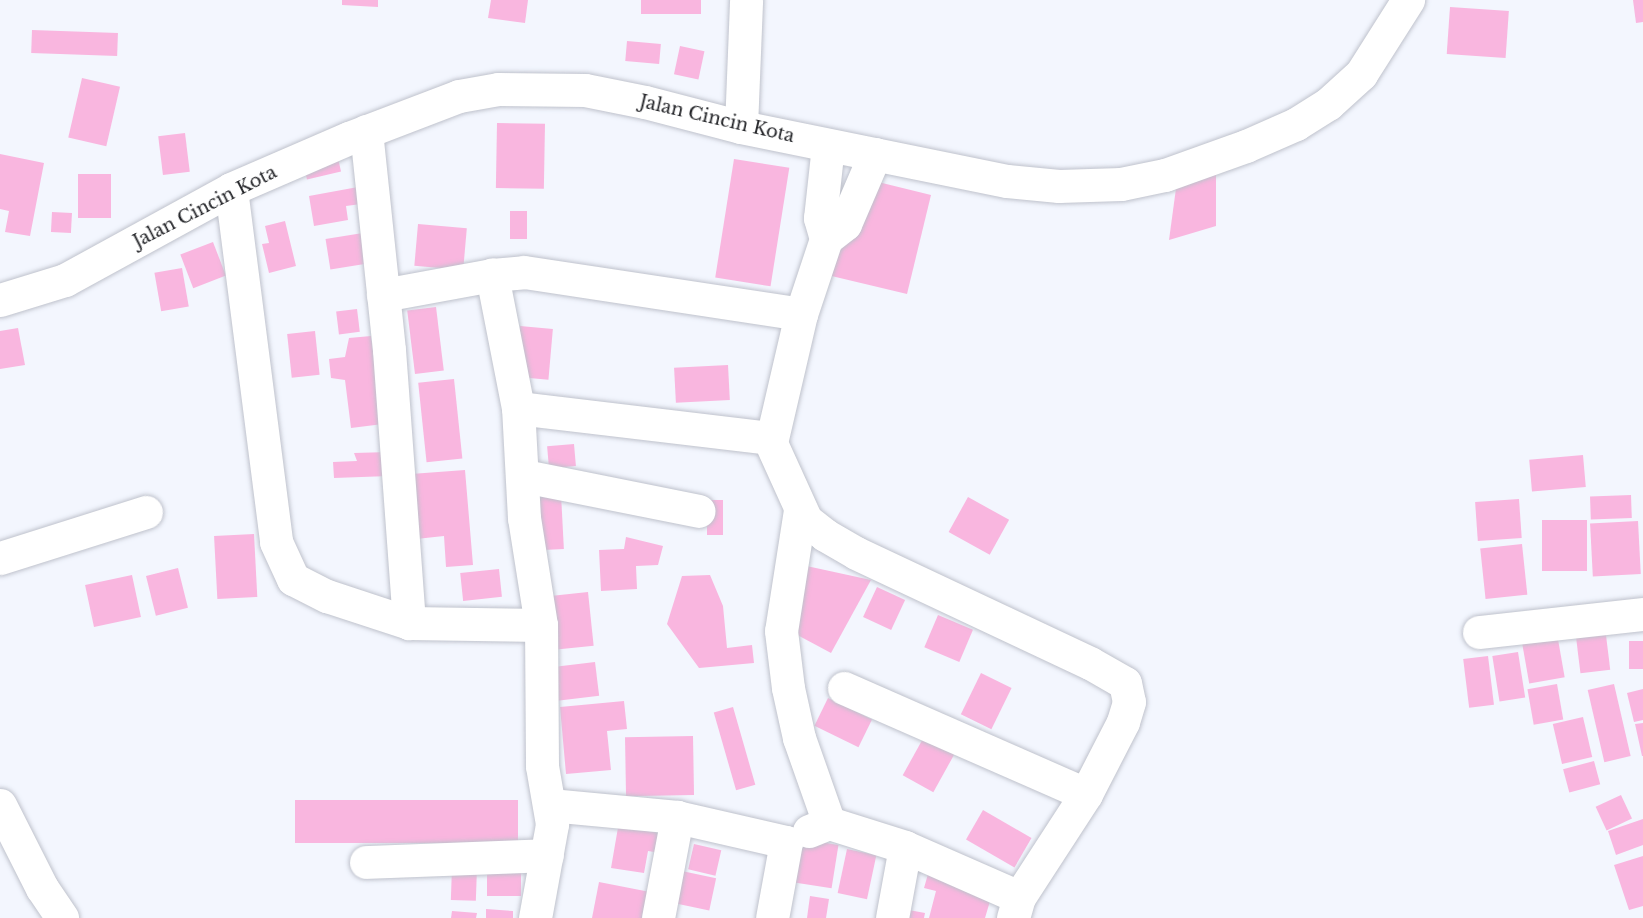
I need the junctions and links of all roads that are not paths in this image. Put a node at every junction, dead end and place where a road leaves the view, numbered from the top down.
1 (746, 0) edge
2 (1408, 0) edge
3 (741, 127) junction
4 (366, 131) junction
5 (828, 145) junction
6 (875, 154) junction
7 (231, 189) junction
8 (826, 238) junction
9 (492, 275) junction
10 (383, 295) junction
11 (0, 300) edge
12 (801, 314) junction
13 (518, 408) junction
14 (771, 438) junction
15 (524, 476) junction
16 (800, 510) junction
17 (699, 511) dead end
18 (146, 512) dead end
19 (0, 558) edge
20 (1643, 614) edge
21 (410, 622) junction
22 (541, 625) junction
23 (1479, 632) dead end
24 (844, 688) dead end
25 (1086, 794) junction
26 (0, 805) edge
27 (550, 805) junction
28 (677, 817) junction
29 (829, 823) junction
30 (786, 842) junction
31 (905, 847) junction
32 (548, 855) junction
33 (366, 862) dead end
34 (1016, 907) edge
35 (63, 918) edge
36 (535, 918) edge
37 (658, 918) edge
38 (772, 918) edge
39 (892, 918) edge

1 - 3 street
2 - 6 street, Jalan Cincin Kota
3 - 4 street, Jalan Cincin Kota
3 - 5 street, Jalan Cincin Kota
4 - 7 street, Jalan Cincin Kota
4 - 10 street
5 - 6 street, Jalan Cincin Kota
5 - 8 street
6 - 8 street
7 - 11 street, Jalan Cincin Kota
7 - 21 street
8 - 12 street
9 - 10 street
9 - 12 street
9 - 13 street
10 - 21 street
12 - 14 street
13 - 14 street
13 - 15 street
14 - 16 street
15 - 17 street
15 - 22 street
16 - 25 street
16 - 29 street
18 - 19 street
20 - 23 street
21 - 22 street
22 - 27 street
24 - 25 street
25 - 34 street
26 - 35 street
27 - 28 street
27 - 32 street
28 - 30 street
28 - 37 street
29 - 30 street
29 - 31 street
30 - 38 street
31 - 34 street
31 - 39 street
32 - 33 street
32 - 36 street

